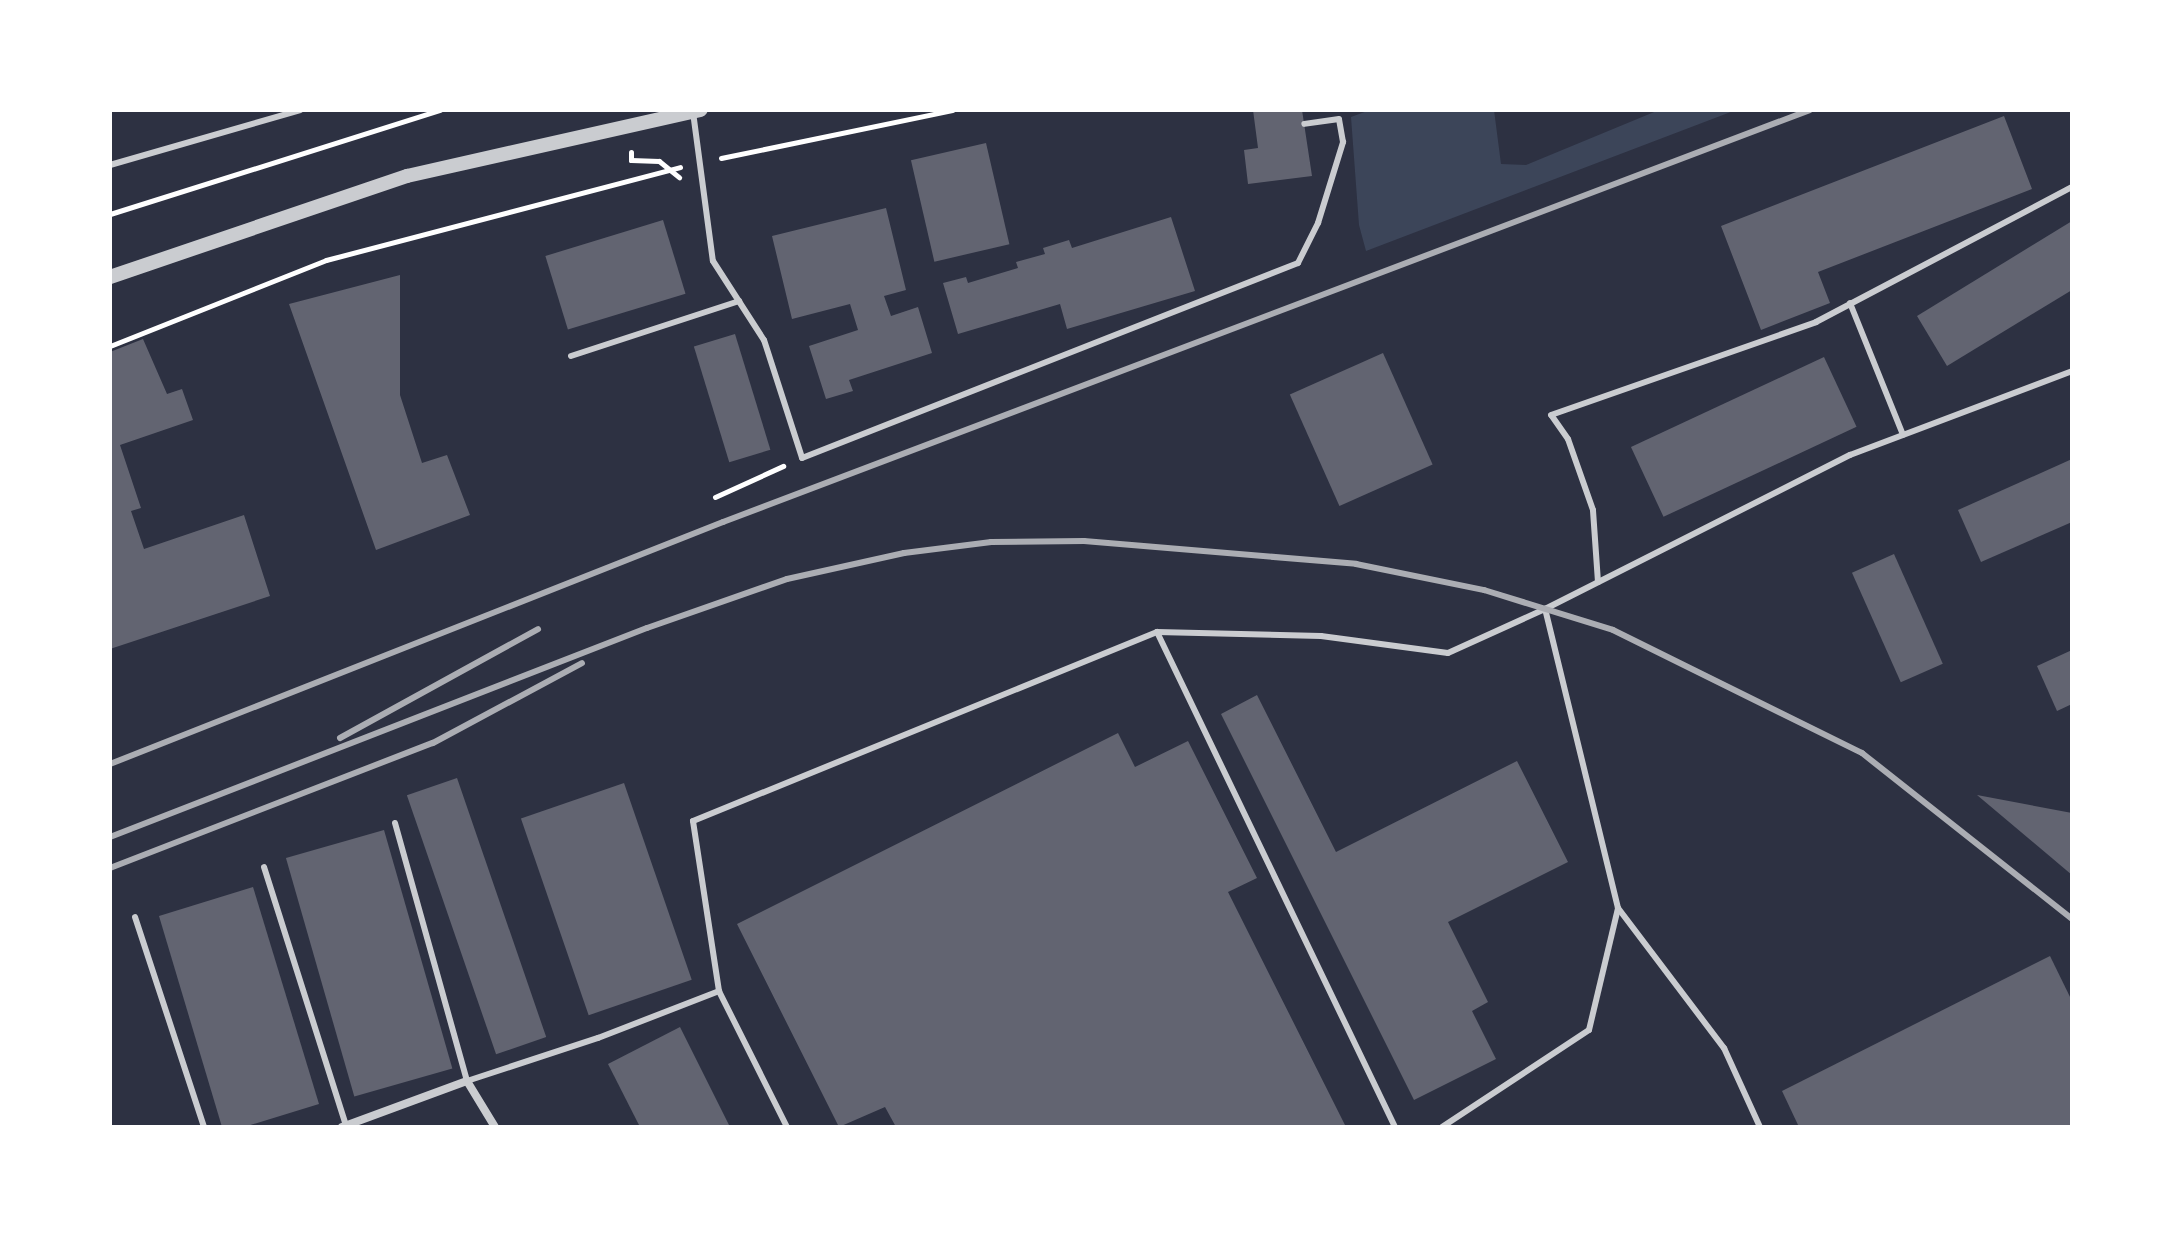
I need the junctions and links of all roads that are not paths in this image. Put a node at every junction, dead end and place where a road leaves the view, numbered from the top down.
1 (300, 110) edge
2 (697, 111) edge
3 (1304, 124) dead end
4 (110, 165) edge
5 (2072, 187) edge
6 (110, 277) edge
7 (739, 301) junction
8 (1850, 303) junction
9 (571, 356) dead end
10 (2072, 371) edge
11 (1903, 435) junction
12 (1598, 582) junction
13 (1545, 609) junction
14 (1157, 632) junction
15 (395, 823) dead end
16 (264, 867) dead end
17 (1618, 908) junction
18 (135, 917) dead end
19 (719, 991) junction
20 (467, 1081) junction
21 (344, 1126) edge
22 (204, 1127) edge
23 (495, 1127) edge
24 (787, 1127) edge
25 (1395, 1127) edge
26 (1442, 1127) edge
27 (1760, 1127) edge

1 - 4 lane
2 - 6 street
2 - 7 lane
3 - 7 lane
5 - 8 lane
7 - 9 lane
8 - 11 lane
8 - 12 lane
10 - 11 lane
11 - 12 lane
12 - 13 lane
13 - 14 lane
13 - 17 lane
14 - 19 lane
14 - 25 lane
15 - 20 lane
16 - 21 lane
17 - 26 lane
17 - 27 lane
18 - 22 lane
19 - 20 lane
19 - 24 lane
20 - 21 street
20 - 23 street

